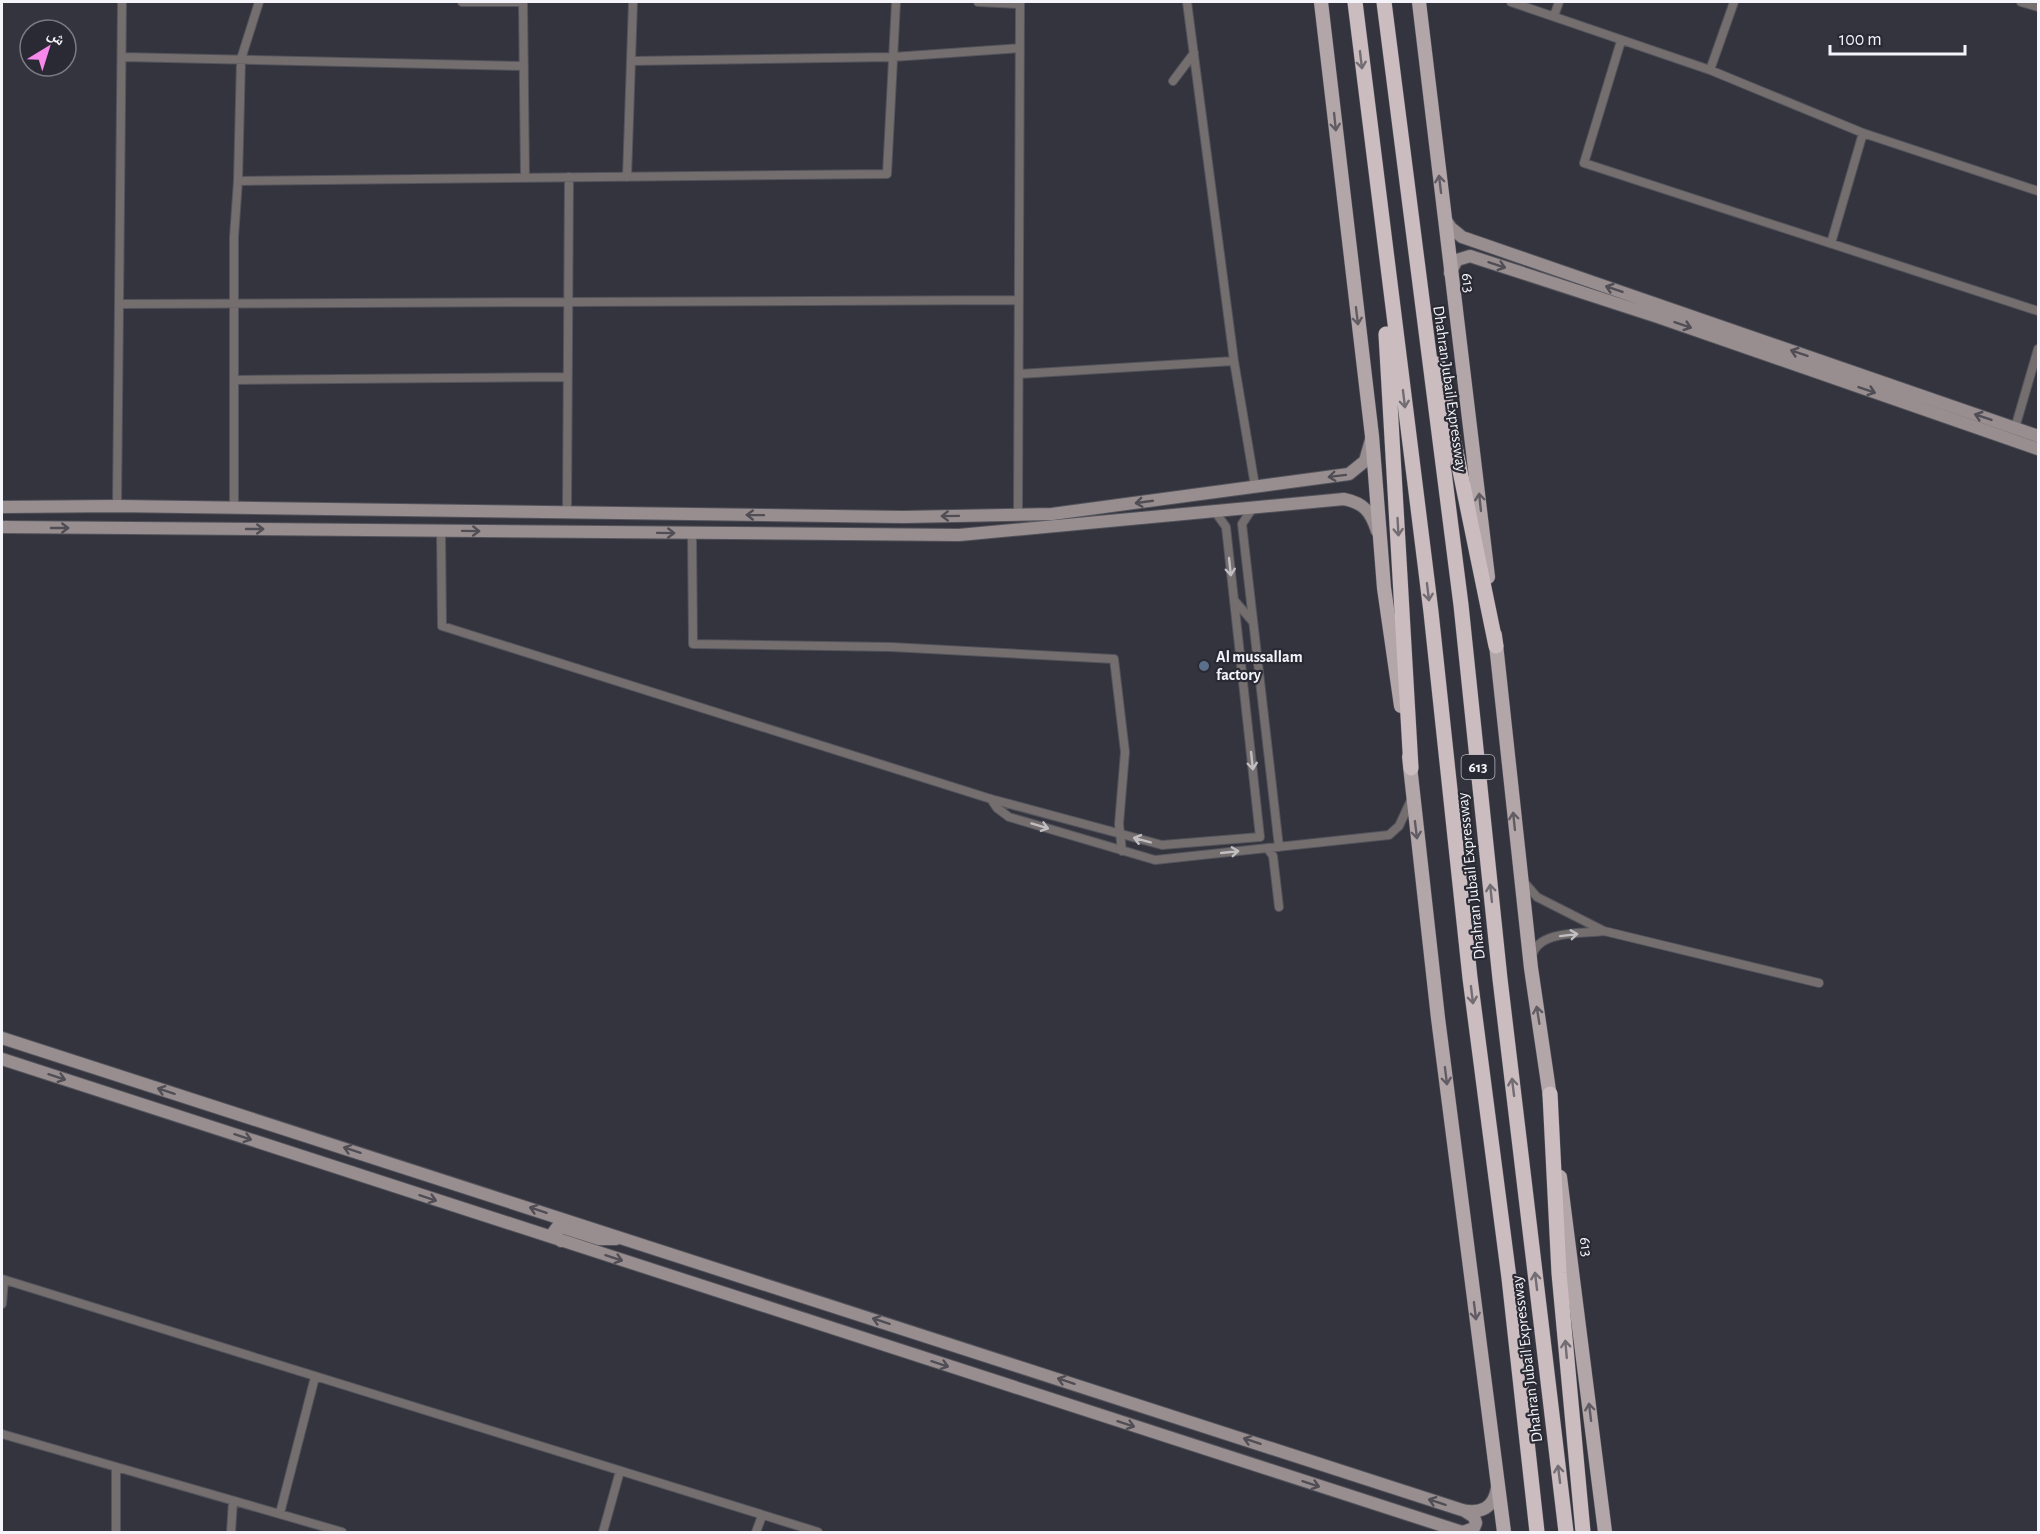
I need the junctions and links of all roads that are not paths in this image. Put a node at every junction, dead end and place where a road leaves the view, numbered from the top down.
1 (122, 2) edge
2 (259, 2) edge
3 (462, 2) edge
4 (523, 2) edge
5 (633, 2) edge
6 (897, 2) edge
7 (978, 2) edge
8 (1188, 2) edge
9 (1321, 2) edge
10 (1355, 2) edge
11 (1384, 2) edge
12 (1419, 2) edge
13 (1511, 2) edge
14 (1559, 2) edge
15 (1734, 2) edge
16 (2021, 2) edge
17 (1020, 3) edge
18 (2038, 7) edge
19 (1554, 16) junction
20 (1621, 40) junction
21 (1020, 48) junction
22 (1194, 53) junction
23 (122, 57) junction
24 (893, 57) junction
25 (241, 59) junction
26 (631, 61) junction
27 (524, 66) junction
28 (1710, 70) junction
29 (1173, 81) dead end
30 (1863, 133) junction
31 (1372, 155) junction
32 (569, 177) junction
33 (627, 177) junction
34 (525, 178) junction
35 (238, 181) junction
36 (2038, 191) edge
37 (1444, 215) junction
38 (1412, 238) junction
39 (1831, 243) junction
40 (1450, 274) junction
41 (1019, 300) junction
42 (569, 303) junction
43 (119, 304) junction
44 (235, 304) junction
45 (2038, 311) edge
46 (2038, 349) edge
47 (1234, 361) junction
48 (1019, 374) junction
49 (567, 378) junction
50 (236, 380) junction
51 (2015, 428) junction
52 (1372, 436) junction
53 (2038, 436) edge
54 (2038, 449) edge
55 (1255, 486) junction
56 (117, 506) junction
57 (2, 507) edge
58 (234, 508) junction
59 (1252, 509) junction
60 (567, 512) junction
61 (1216, 513) junction
62 (1018, 515) junction
63 (2, 527) edge
64 (441, 531) junction
65 (692, 534) junction
66 (1380, 543) junction
67 (1234, 603) junction
68 (1253, 622) junction
69 (1496, 646) junction
70 (1411, 768) junction
71 (1412, 798) junction
72 (991, 799) junction
73 (1119, 833) junction
74 (1260, 837) junction
75 (1279, 847) junction
76 (1265, 849) junction
77 (1122, 851) junction
78 (1519, 872) junction
79 (1279, 907) dead end
80 (1604, 931) junction
81 (1531, 968) junction
82 (1819, 983) dead end
83 (2, 1038) edge
84 (2, 1059) edge
85 (1550, 1094) junction
86 (627, 1239) junction
87 (562, 1241) junction
88 (3, 1280) edge
89 (814, 1299) junction
90 (745, 1300) junction
91 (2, 1304) edge
92 (315, 1377) junction
93 (2, 1434) edge
94 (116, 1468) junction
95 (620, 1472) junction
96 (1498, 1484) junction
97 (232, 1501) junction
98 (1462, 1510) junction
99 (280, 1513) junction
100 (762, 1516) junction
101 (1603, 1516) junction
102 (116, 1533) edge
103 (231, 1533) edge
104 (342, 1533) edge
105 (603, 1533) edge
106 (756, 1533) edge
107 (818, 1533) edge
108 (1462, 1533) edge
109 (1504, 1533) edge
110 (1537, 1533) edge
111 (1566, 1533) edge
112 (1583, 1533) edge
113 (1605, 1533) edge
114 (1612, 1533) edge

1 - 23 street
2 - 25 street
3 - 4 street
4 - 27 street
5 - 26 street
6 - 24 street
7 - 17 street
8 - 22 street
9 -> 52 main road
10 -> 31 highway, Dhahran Jubail Expressway / 613
11 - 38 highway, Dhahran Jubail Expressway / 613
37 -> 12 main road, 613
13 - 19 street
14 - 19 street
15 - 28 street
16 - 18 street
17 - 21 street
19 - 20 street
20 - 28 street
20 - 39 street
21 - 24 street
21 - 41 street
22 - 29 street
22 - 47 street
23 - 25 street
23 - 43 street
24 - 26 street
24 - 33 street
25 - 27 street
25 - 35 street
26 - 33 street
27 - 34 street
28 - 30 street
30 - 36 street
30 - 39 street
31 -> 70 highway
31 -> 110 highway, Dhahran Jubail Expressway / 613
32 - 33 street
32 - 34 street
32 - 42 street
34 - 35 street
35 - 44 street
37 - 40 main road, 613
51 -> 37 street
38 - 69 highway
111 -> 38 highway, Dhahran Jubail Expressway / 613
39 - 45 street
40 -> 54 street
69 -> 40 main road, 613
41 - 42 street
41 - 48 street
42 - 44 street
42 - 49 street
43 - 44 street
43 - 56 street
44 - 50 street
46 - 51 street
47 - 48 street
47 - 55 street
48 - 62 street
49 - 50 street
49 - 60 street
50 - 58 street
51 - 53 street
52 -> 55 street
52 - 66 main road
55 -> 62 street
56 - 57 street
56 - 58 street
58 - 60 street
59 - 61 street
59 - 66 street
59 - 68 street
62 -> 60 street
61 - 65 street
61 -> 67 street
63 -> 64 street
64 -> 65 street
64 - 72 street
65 - 73 street
66 - 70 main road
67 - 68 street
67 -> 74 street
68 - 75 street
78 -> 69 main road, 613
70 - 71 main road
71 - 75 street
71 -> 96 main road
72 - 73 street
72 -> 77 street
74 -> 73 street
73 - 77 street
74 - 76 street
75 - 76 street
77 -> 76 street
76 - 79 street
78 - 80 street
78 - 81 main road, 613
81 -> 80 street
80 - 82 street
85 -> 81 main road, 613
86 -> 83 street
84 -> 87 street
101 -> 85 main road, 613
112 -> 85 highway
86 - 87 street
86 - 89 street
87 -> 90 street
88 - 91 street
88 - 92 street
89 - 90 street
98 -> 89 street
90 -> 108 street
92 - 95 street
92 - 99 street
93 - 94 street
94 - 97 street
94 - 102 street
95 - 100 street
95 - 105 street
96 - 98 street
96 - 109 main road
97 - 99 street
97 - 103 street
98 - 108 street
99 - 104 street
100 - 106 street
100 - 107 street
101 - 113 main road, 613
101 - 114 street

